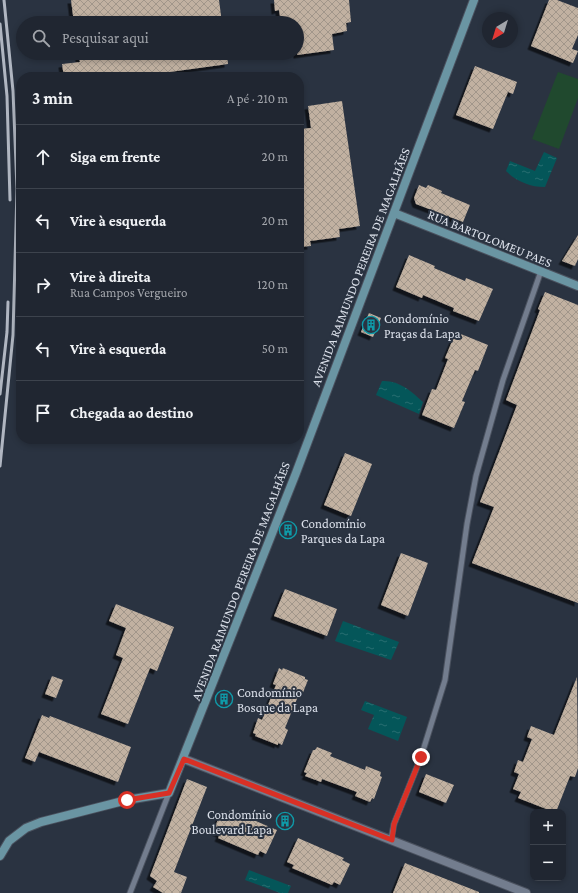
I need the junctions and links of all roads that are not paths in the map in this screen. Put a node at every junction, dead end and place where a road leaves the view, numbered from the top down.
1 (474, 0) edge
2 (394, 213) junction
3 (541, 271) junction
4 (578, 286) edge
5 (184, 759) junction
6 (169, 793) junction
7 (392, 840) junction
8 (0, 856) edge
9 (130, 893) edge
10 (526, 893) edge

1 - 2 street, AVENIDA RAIMUNDO PEREIRA DE MAGALHÃES
2 - 3 street, RUA BARTOLOMEU PAES
2 - 5 street, AVENIDA RAIMUNDO PEREIRA DE MAGALHÃES
3 - 4 street, RUA BARTOLOMEU PAES
3 - 7 lane
5 - 6 street, AVENIDA RAIMUNDO PEREIRA DE MAGALHÃES
5 - 7 street
6 - 8 street
6 - 9 lane
7 - 10 street

